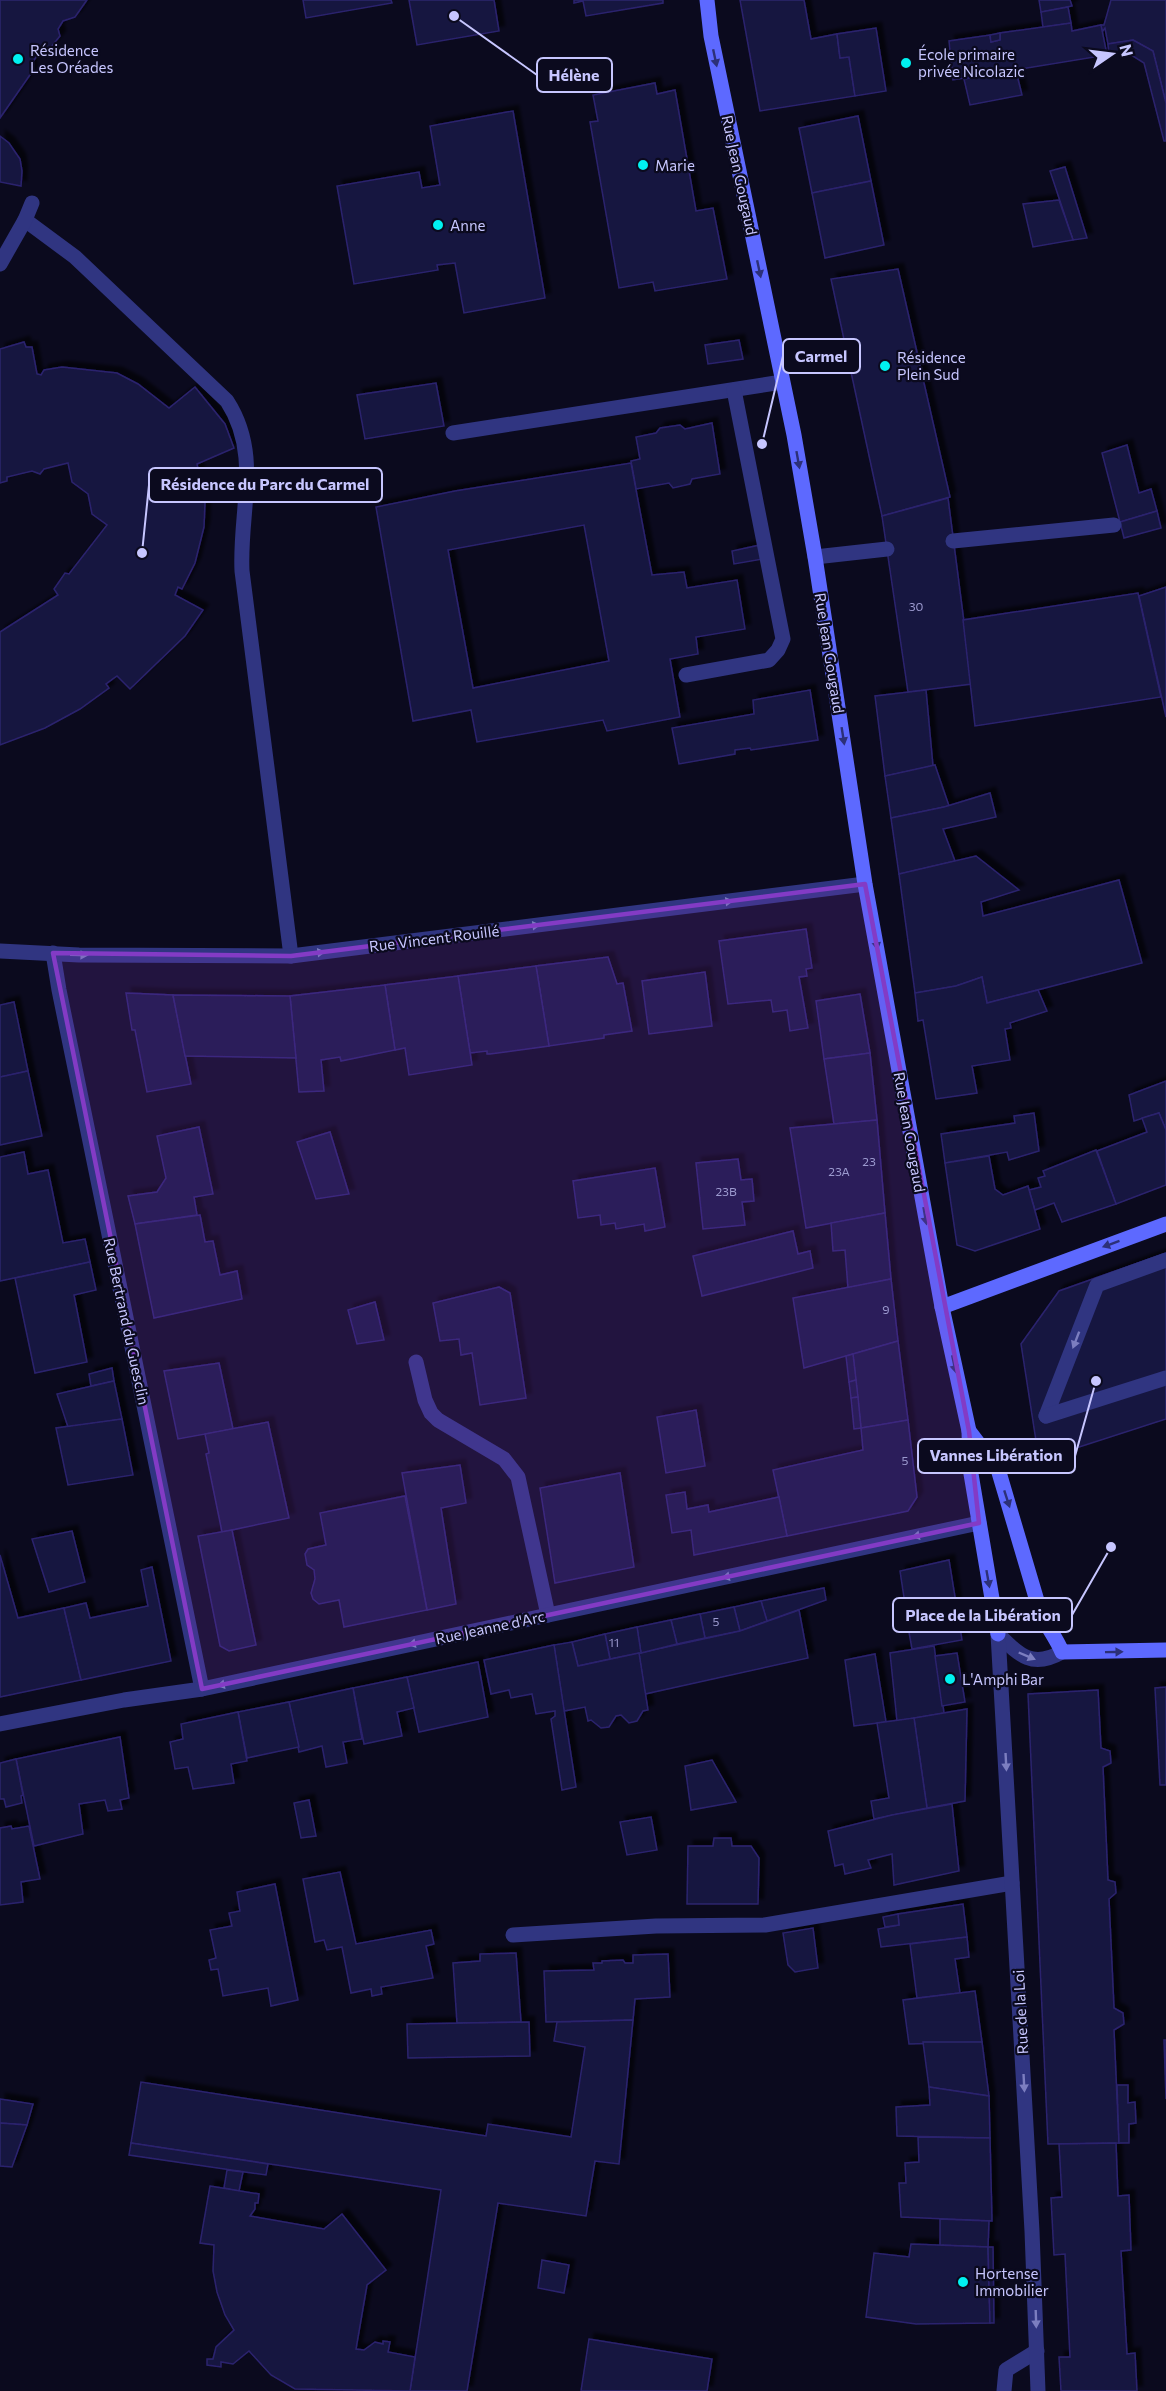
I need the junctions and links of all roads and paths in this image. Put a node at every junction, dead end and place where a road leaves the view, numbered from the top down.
1 (707, 0) edge
2 (32, 203) dead end
3 (25, 220) junction
4 (0, 264) edge
5 (782, 382) junction
6 (734, 390) junction
7 (453, 432) dead end
8 (1114, 525) dead end
9 (953, 541) dead end
10 (887, 549) dead end
11 (815, 557) junction
12 (686, 675) dead end
13 (865, 884) junction
14 (0, 951) edge
15 (53, 953) junction
16 (291, 956) junction
17 (1166, 1224) edge
18 (1166, 1260) edge
19 (942, 1307) junction
20 (416, 1362) dead end
21 (1166, 1378) edge
22 (969, 1431) junction
23 (979, 1523) junction
24 (548, 1615) junction
25 (998, 1634) junction
26 (1166, 1650) edge
27 (1062, 1652) junction
28 (202, 1689) junction
29 (0, 1724) edge
30 (1012, 1883) junction
31 (513, 1935) dead end
32 (1037, 2351) junction
33 (1004, 2391) edge
34 (1038, 2391) edge

1 -> 5 main road, Rue Jean Gougaud
2 - 3 street
3 - 4 street
3 - 16 street
5 - 6 street
5 -> 11 main road, Rue Jean Gougaud
6 - 7 street
6 - 12 street
8 - 9 street
10 - 11 street
11 -> 13 main road, Rue Jean Gougaud
16 -> 13 street, Rue Vincent Rouillé
13 -> 19 main road, Rue Jean Gougaud
14 - 15 street, Rue Vincent Rouillé
15 -> 16 street, Rue Vincent Rouillé
15 - 28 street, Rue Bertrand du Guesclin
17 -> 19 main road
18 -> 21 street
19 -> 22 main road, Rue Jean Gougaud
20 - 24 street
22 - 23 main road
22 -> 27 main road
23 -> 24 street, Rue Jeanne d'Arc
23 -> 25 main road
24 -> 28 street, Rue Jeanne d'Arc
25 -> 27 street
25 -> 30 street, Rue de la Loi
27 -> 26 main road
28 - 29 street, Rue Jeanne d'Arc
30 - 31 street
30 -> 32 street, Rue de la Loi
32 - 33 street
32 - 34 street, Rue de la Loi

